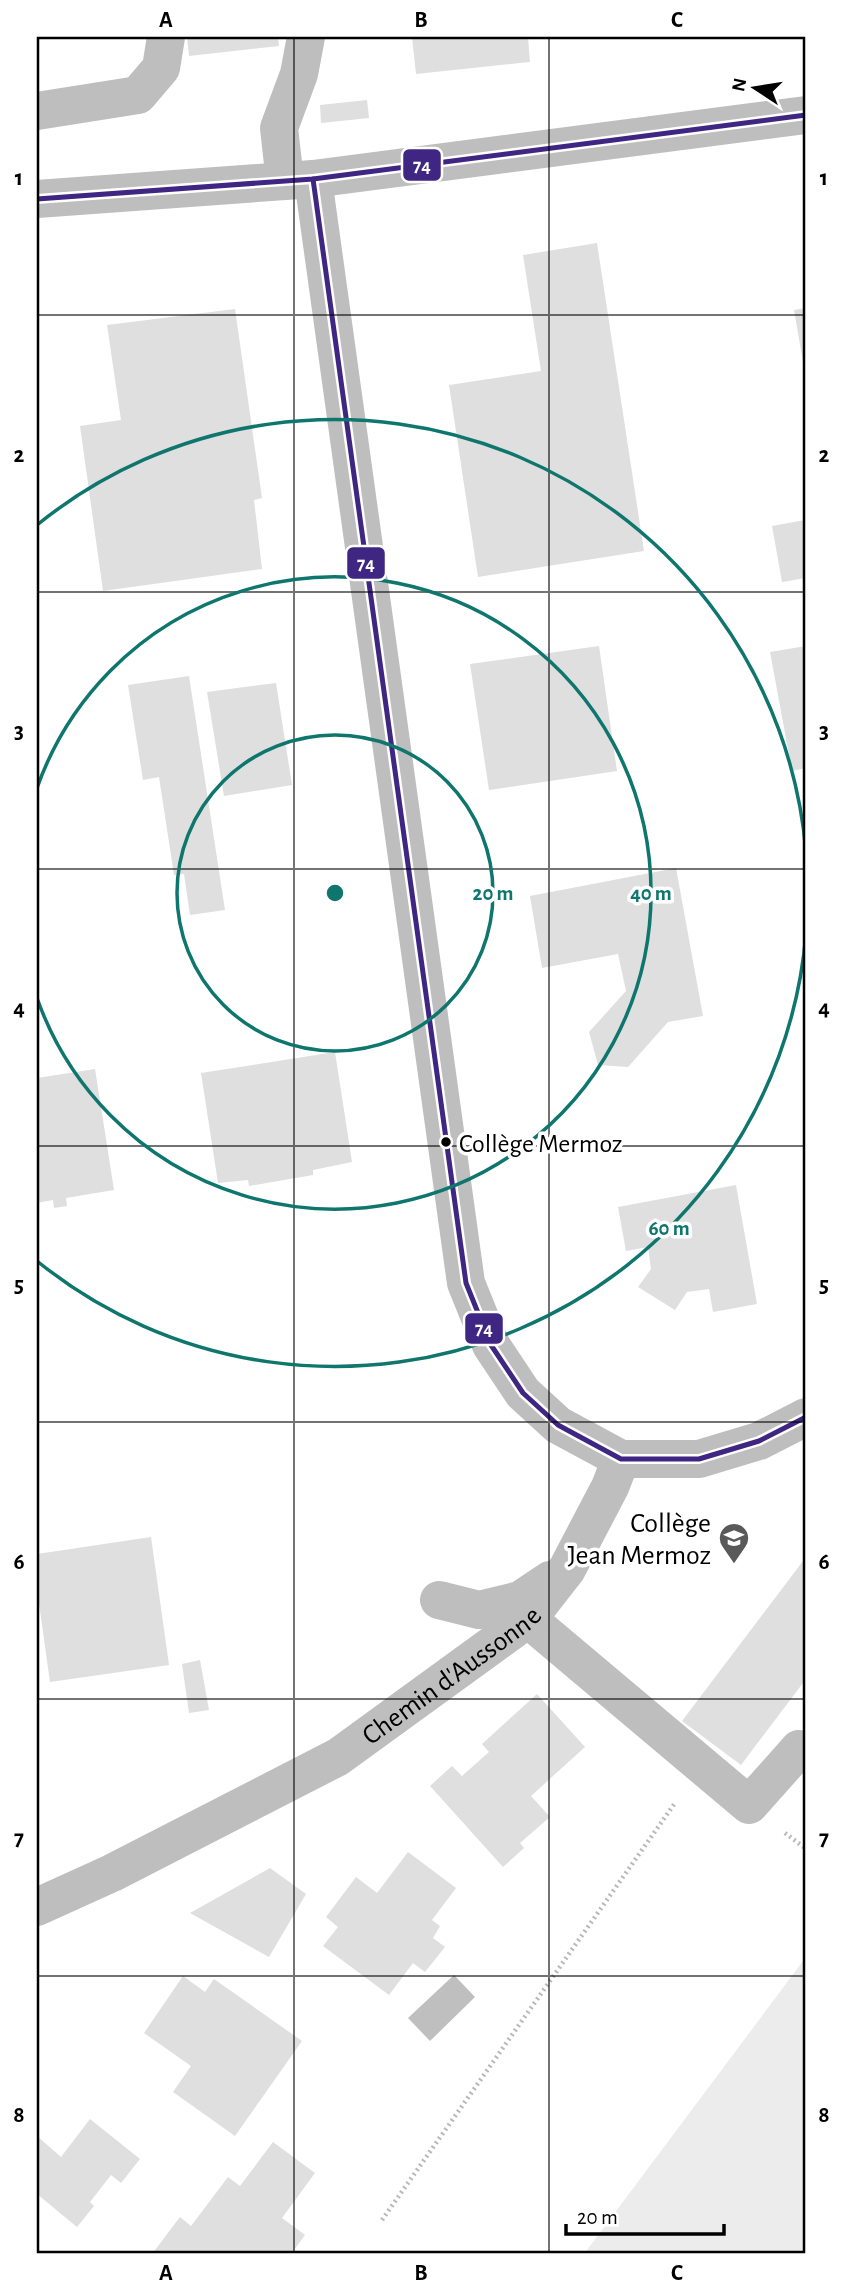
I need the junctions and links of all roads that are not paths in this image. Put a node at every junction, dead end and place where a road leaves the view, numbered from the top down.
1 (166, 37) edge
2 (306, 37) edge
3 (37, 111) edge
4 (806, 115) edge
5 (299, 180) junction
6 (37, 199) edge
7 (806, 1417) edge
8 (621, 1459) junction
9 (567, 1569) junction
10 (439, 1600) dead end
11 (528, 1619) junction
12 (806, 1754) edge
13 (37, 1907) edge

1 - 3 street
2 - 5 street
4 - 5 street
5 - 6 street
5 - 8 street
7 - 8 street
8 - 9 street, Chemin d'Aussonne
9 - 10 street
9 - 11 street, Chemin d'Aussonne
11 - 12 street
11 - 13 street, Chemin d'Aussonne

